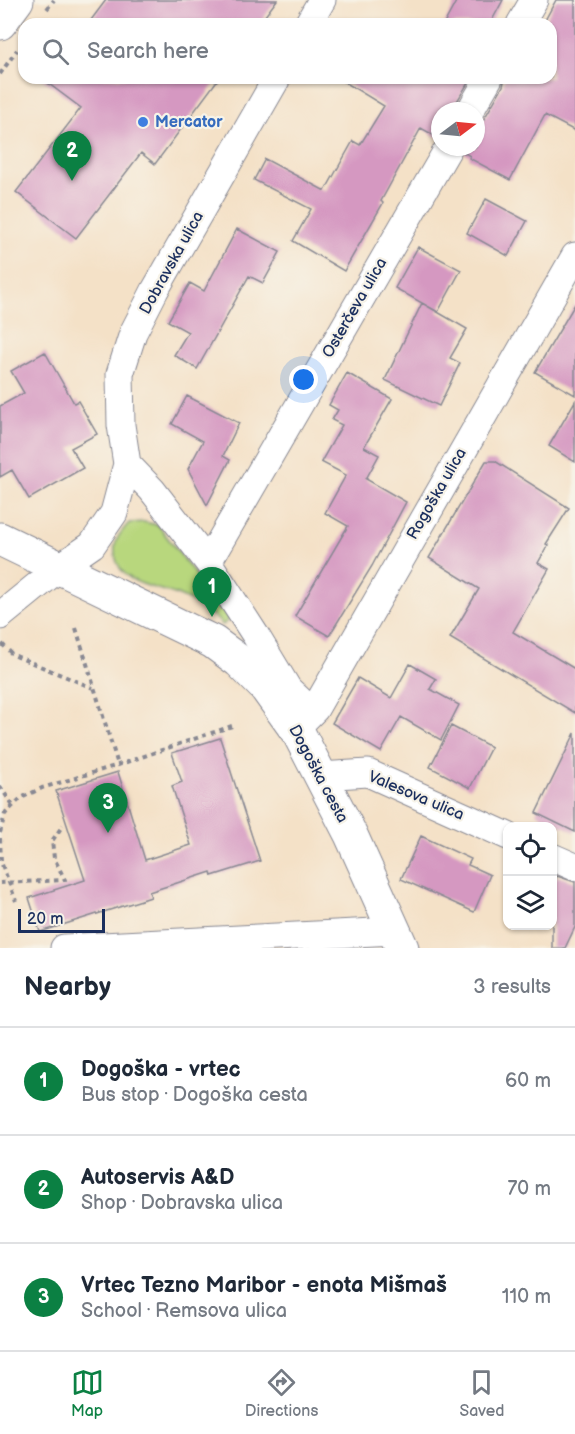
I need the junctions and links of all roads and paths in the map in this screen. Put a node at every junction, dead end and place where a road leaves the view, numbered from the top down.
1 (17, 0) edge
2 (322, 0) edge
3 (534, 0) edge
4 (312, 18) edge
5 (524, 18) edge
6 (10, 34) edge
7 (0, 74) edge
8 (274, 84) edge
9 (486, 84) edge
10 (475, 102) edge
11 (444, 156) edge
12 (575, 256) edge
13 (127, 464) junction
14 (0, 539) edge
15 (208, 562) junction
16 (60, 567) junction
17 (0, 616) edge
18 (76, 628) dead end
19 (2, 643) dead end
20 (93, 688) junction
21 (305, 719) junction
22 (232, 726) dead end
23 (118, 765) junction
24 (321, 776) junction
25 (0, 786) edge
26 (13, 806) junction
27 (63, 825) dead end
28 (0, 833) edge
29 (503, 834) edge
30 (0, 838) edge
31 (557, 859) edge
32 (575, 867) edge
33 (0, 883) edge
34 (9, 883) junction
35 (16, 901) dead end
36 (398, 939) edge
37 (64, 948) edge

1 - 6 street
2 - 4 street
3 - 5 street
6 - 7 path
8 - 13 street, Dobravska ulica
9 - 10 street
11 - 15 street, Osterčeva ulica
12 - 21 street, Rogoška ulica
13 - 15 street
13 - 16 street, Dobravska ulica
14 - 16 street, Dogoška cesta
15 - 21 street
16 - 17 street, Dobravska ulica
16 - 21 street, Dogoška cesta
18 - 20 path
19 - 20 path
20 - 23 path
21 - 24 street, Dogoška cesta
22 - 23 path
23 - 26 path
24 - 29 street, Valesova ulica
24 - 36 street, Dogoška cesta
25 - 26 path
26 - 28 path
27 - 34 path
30 - 34 path
31 - 32 street
33 - 34 path
34 - 35 path
36 - 37 street

